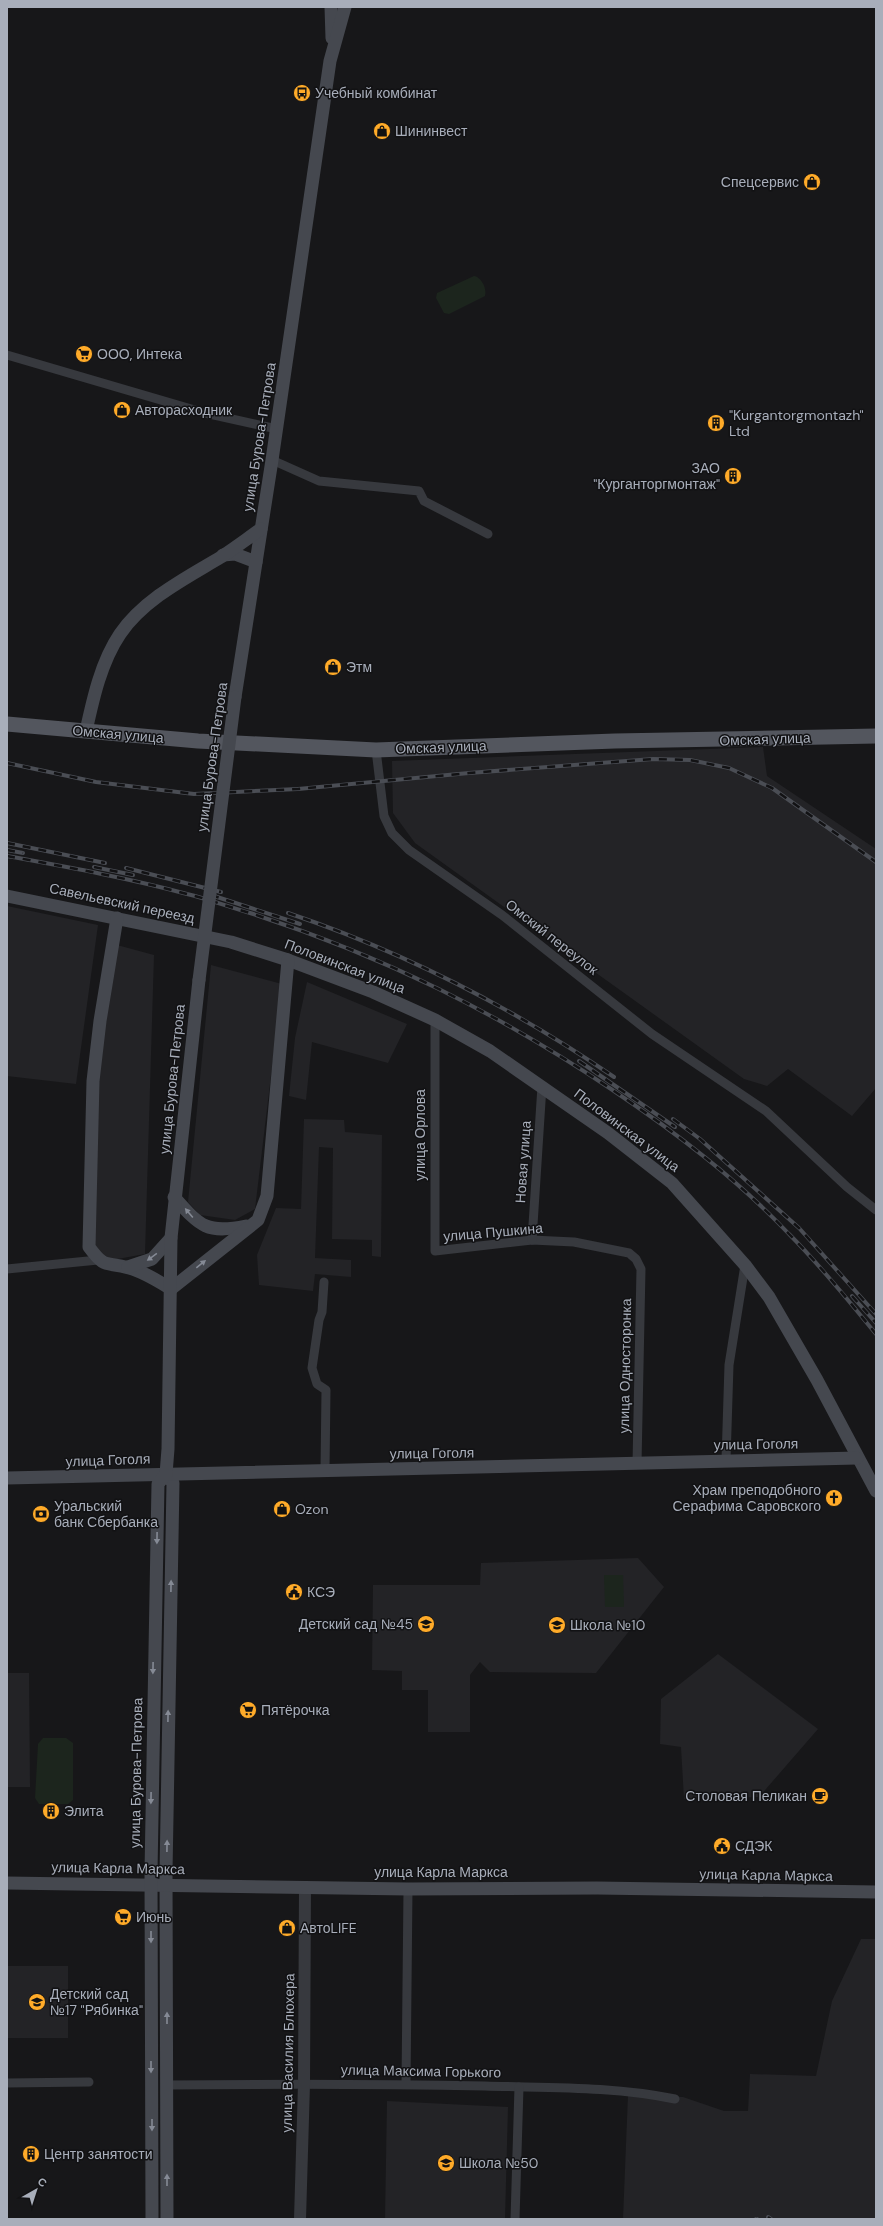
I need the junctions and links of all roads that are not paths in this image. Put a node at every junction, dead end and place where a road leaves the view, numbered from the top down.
1 (331, 7) edge
2 (345, 7) edge
3 (332, 50) junction
4 (7, 355) edge
5 (277, 429) junction
6 (272, 460) junction
7 (261, 529) junction
8 (488, 534) dead end
9 (224, 555) junction
10 (256, 562) junction
11 (7, 724) edge
12 (86, 731) junction
13 (876, 736) edge
14 (376, 750) junction
15 (7, 896) edge
16 (117, 918) junction
17 (231, 942) joint
18 (288, 960) junction
19 (435, 1020) junction
20 (542, 1086) junction
21 (174, 1197) junction
22 (876, 1210) edge
23 (250, 1225) junction
24 (171, 1238) junction
25 (532, 1240) junction
26 (435, 1251) joint
27 (98, 1260) junction
28 (745, 1265) junction
29 (128, 1267) junction
30 (641, 1268) joint
31 (7, 1269) edge
32 (324, 1282) dead end
33 (171, 1289) junction
34 (858, 1458) junction
35 (726, 1460) junction
36 (637, 1464) junction
37 (325, 1470) junction
38 (166, 1474) junction
39 (7, 1478) edge
40 (876, 1491) edge
41 (7, 1883) edge
42 (151, 1884) junction
43 (166, 1885) junction
44 (305, 1887) junction
45 (408, 1889) junction
46 (876, 1892) edge
47 (88, 2082) dead end
48 (7, 2083) edge
49 (304, 2084) junction
50 (406, 2084) junction
51 (167, 2086) junction
52 (519, 2087) junction
53 (675, 2099) dead end
54 (152, 2219) edge
55 (167, 2219) edge
56 (300, 2219) edge
57 (516, 2219) edge

1 - 3 main road, улица Бурова-Петрова
2 - 3 main road, улица Бурова-Петрова
3 - 5 main road, улица Бурова-Петрова
4 - 5 street
5 - 6 main road, улица Бурова-Петрова
6 - 7 main road, улица Бурова-Петрова
6 - 8 street
7 - 9 main road
7 - 10 main road, улица Бурова-Петрова
9 - 10 main road
9 - 12 main road
10 - 21 main road, улица Бурова-Петрова, bridge
11 - 12 main road, Омская улица
12 - 14 main road, Омская улица
13 - 14 main road, Омская улица
14 - 22 street, Омский переулок
15 - 16 main road, Савельевский переезд
16 - 17 main road, Савельевский переезд
16 - 27 main road
17 - 18 main road, Половинская улица
18 - 19 main road, Половинская улица
18 - 23 main road
19 - 20 main road, Половинская улица
19 - 26 street, улица Орлова
20 - 25 street, Новая улица
20 - 28 main road, Половинская улица
23 -> 21 main road
21 - 24 main road, улица Бурова-Петрова
33 -> 23 main road
24 -> 29 main road
24 - 33 main road, улица Бурова-Петрова
25 - 26 street, улица Пушкина
25 - 30 street, улица Пушкина
27 - 29 main road
27 - 31 street
28 - 34 main road, Половинская улица
28 - 35 street
29 - 33 main road
30 - 36 street, улица Односторонка
32 - 37 street
33 - 38 main road, улица Бурова-Петрова
34 - 35 main road, улица Гоголя
34 - 40 main road, Половинская улица
35 - 36 main road, улица Гоголя
36 - 37 main road, улица Гоголя
37 - 38 main road, улица Гоголя
38 - 39 main road, улица Гоголя
38 -> 42 main road, улица Бурова-Петрова
43 -> 38 main road, улица Бурова-Петрова
41 - 42 main road, улица Карла Маркса
42 - 43 main road, улица Карла Маркса
42 -> 54 main road, улица Бурова-Петрова
43 - 44 main road, улица Карла Маркса
51 -> 43 main road, улица Бурова-Петрова
44 - 45 main road, улица Карла Маркса
44 - 49 street, улица Василия Блюхера
45 - 46 main road, улица Карла Маркса
45 - 50 street
47 - 48 street
49 - 50 street, улица Максима Горького
49 - 51 street, улица Максима Горького
49 - 56 street, улица Василия Блюхера
50 - 52 street, улица Максима Горького
55 -> 51 main road, улица Бурова-Петрова
52 - 53 street, улица Максима Горького
52 - 57 street

